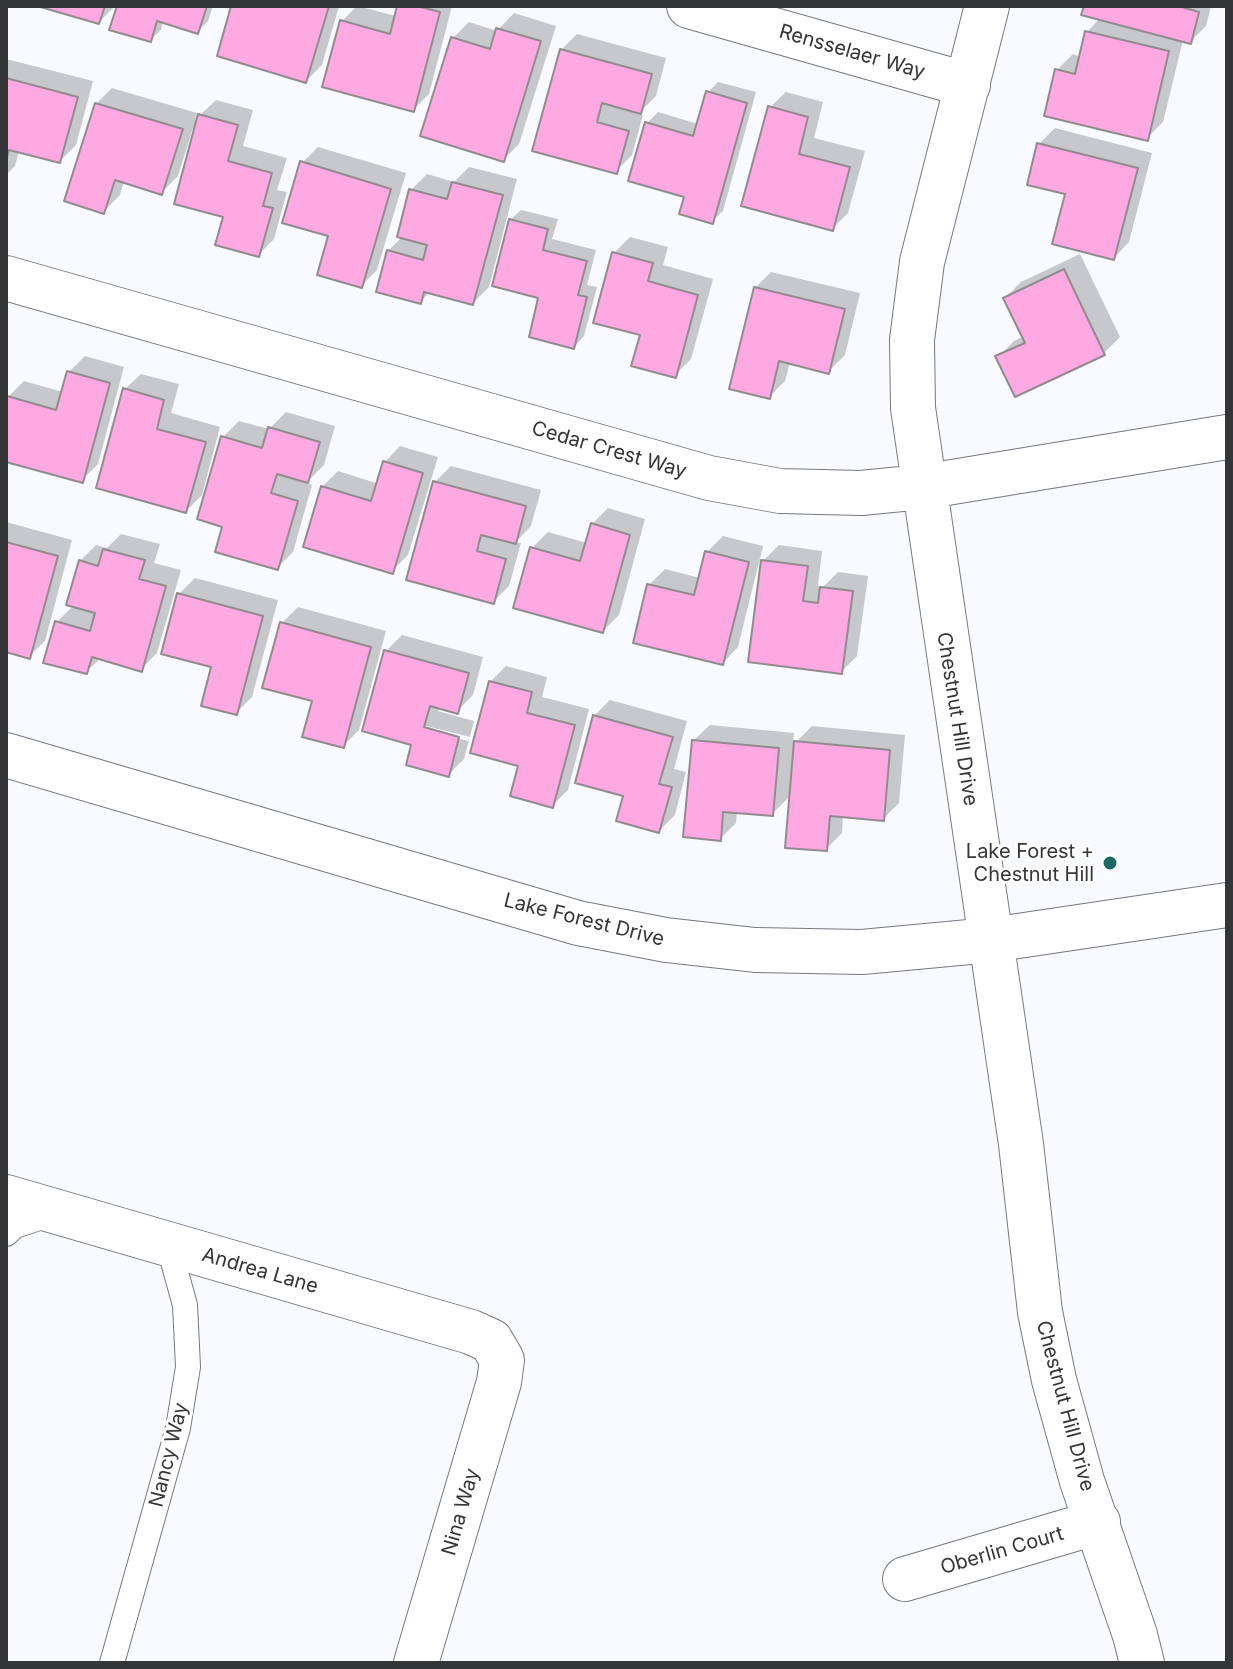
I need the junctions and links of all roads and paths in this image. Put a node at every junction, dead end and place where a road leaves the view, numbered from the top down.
1 (689, 6) edge
2 (987, 6) edge
3 (968, 85) junction
4 (6, 278) edge
5 (1227, 437) edge
6 (922, 487) junction
7 (6, 755) edge
8 (1227, 905) edge
9 (991, 940) junction
10 (6, 1197) edge
11 (56, 1212) junction
12 (6, 1234) edge
13 (168, 1244) junction
14 (502, 1360) joint
15 (1098, 1522) junction
16 (905, 1579) dead end
17 (112, 1663) edge
18 (416, 1663) edge
19 (1142, 1663) edge

1 - 3 street, Rensselaer Way
2 - 3 street, Chestnut Hill Drive
3 - 6 street, Chestnut Hill Drive
4 - 6 street, Cedar Crest Way
5 - 6 street, Cedar Crest Way
6 - 9 street, Chestnut Hill Drive
7 - 9 street, Lake Forest Drive
8 - 9 street, Lake Forest Drive
9 - 15 street, Chestnut Hill Drive
10 - 11 street, Andrea Lane
11 - 12 lane
11 - 13 street, Andrea Lane
13 - 14 street, Andrea Lane
13 - 17 lane, Nancy Way
14 - 18 street, Nina Way
15 - 16 street, Oberlin Court
15 - 19 street, Chestnut Hill Drive

